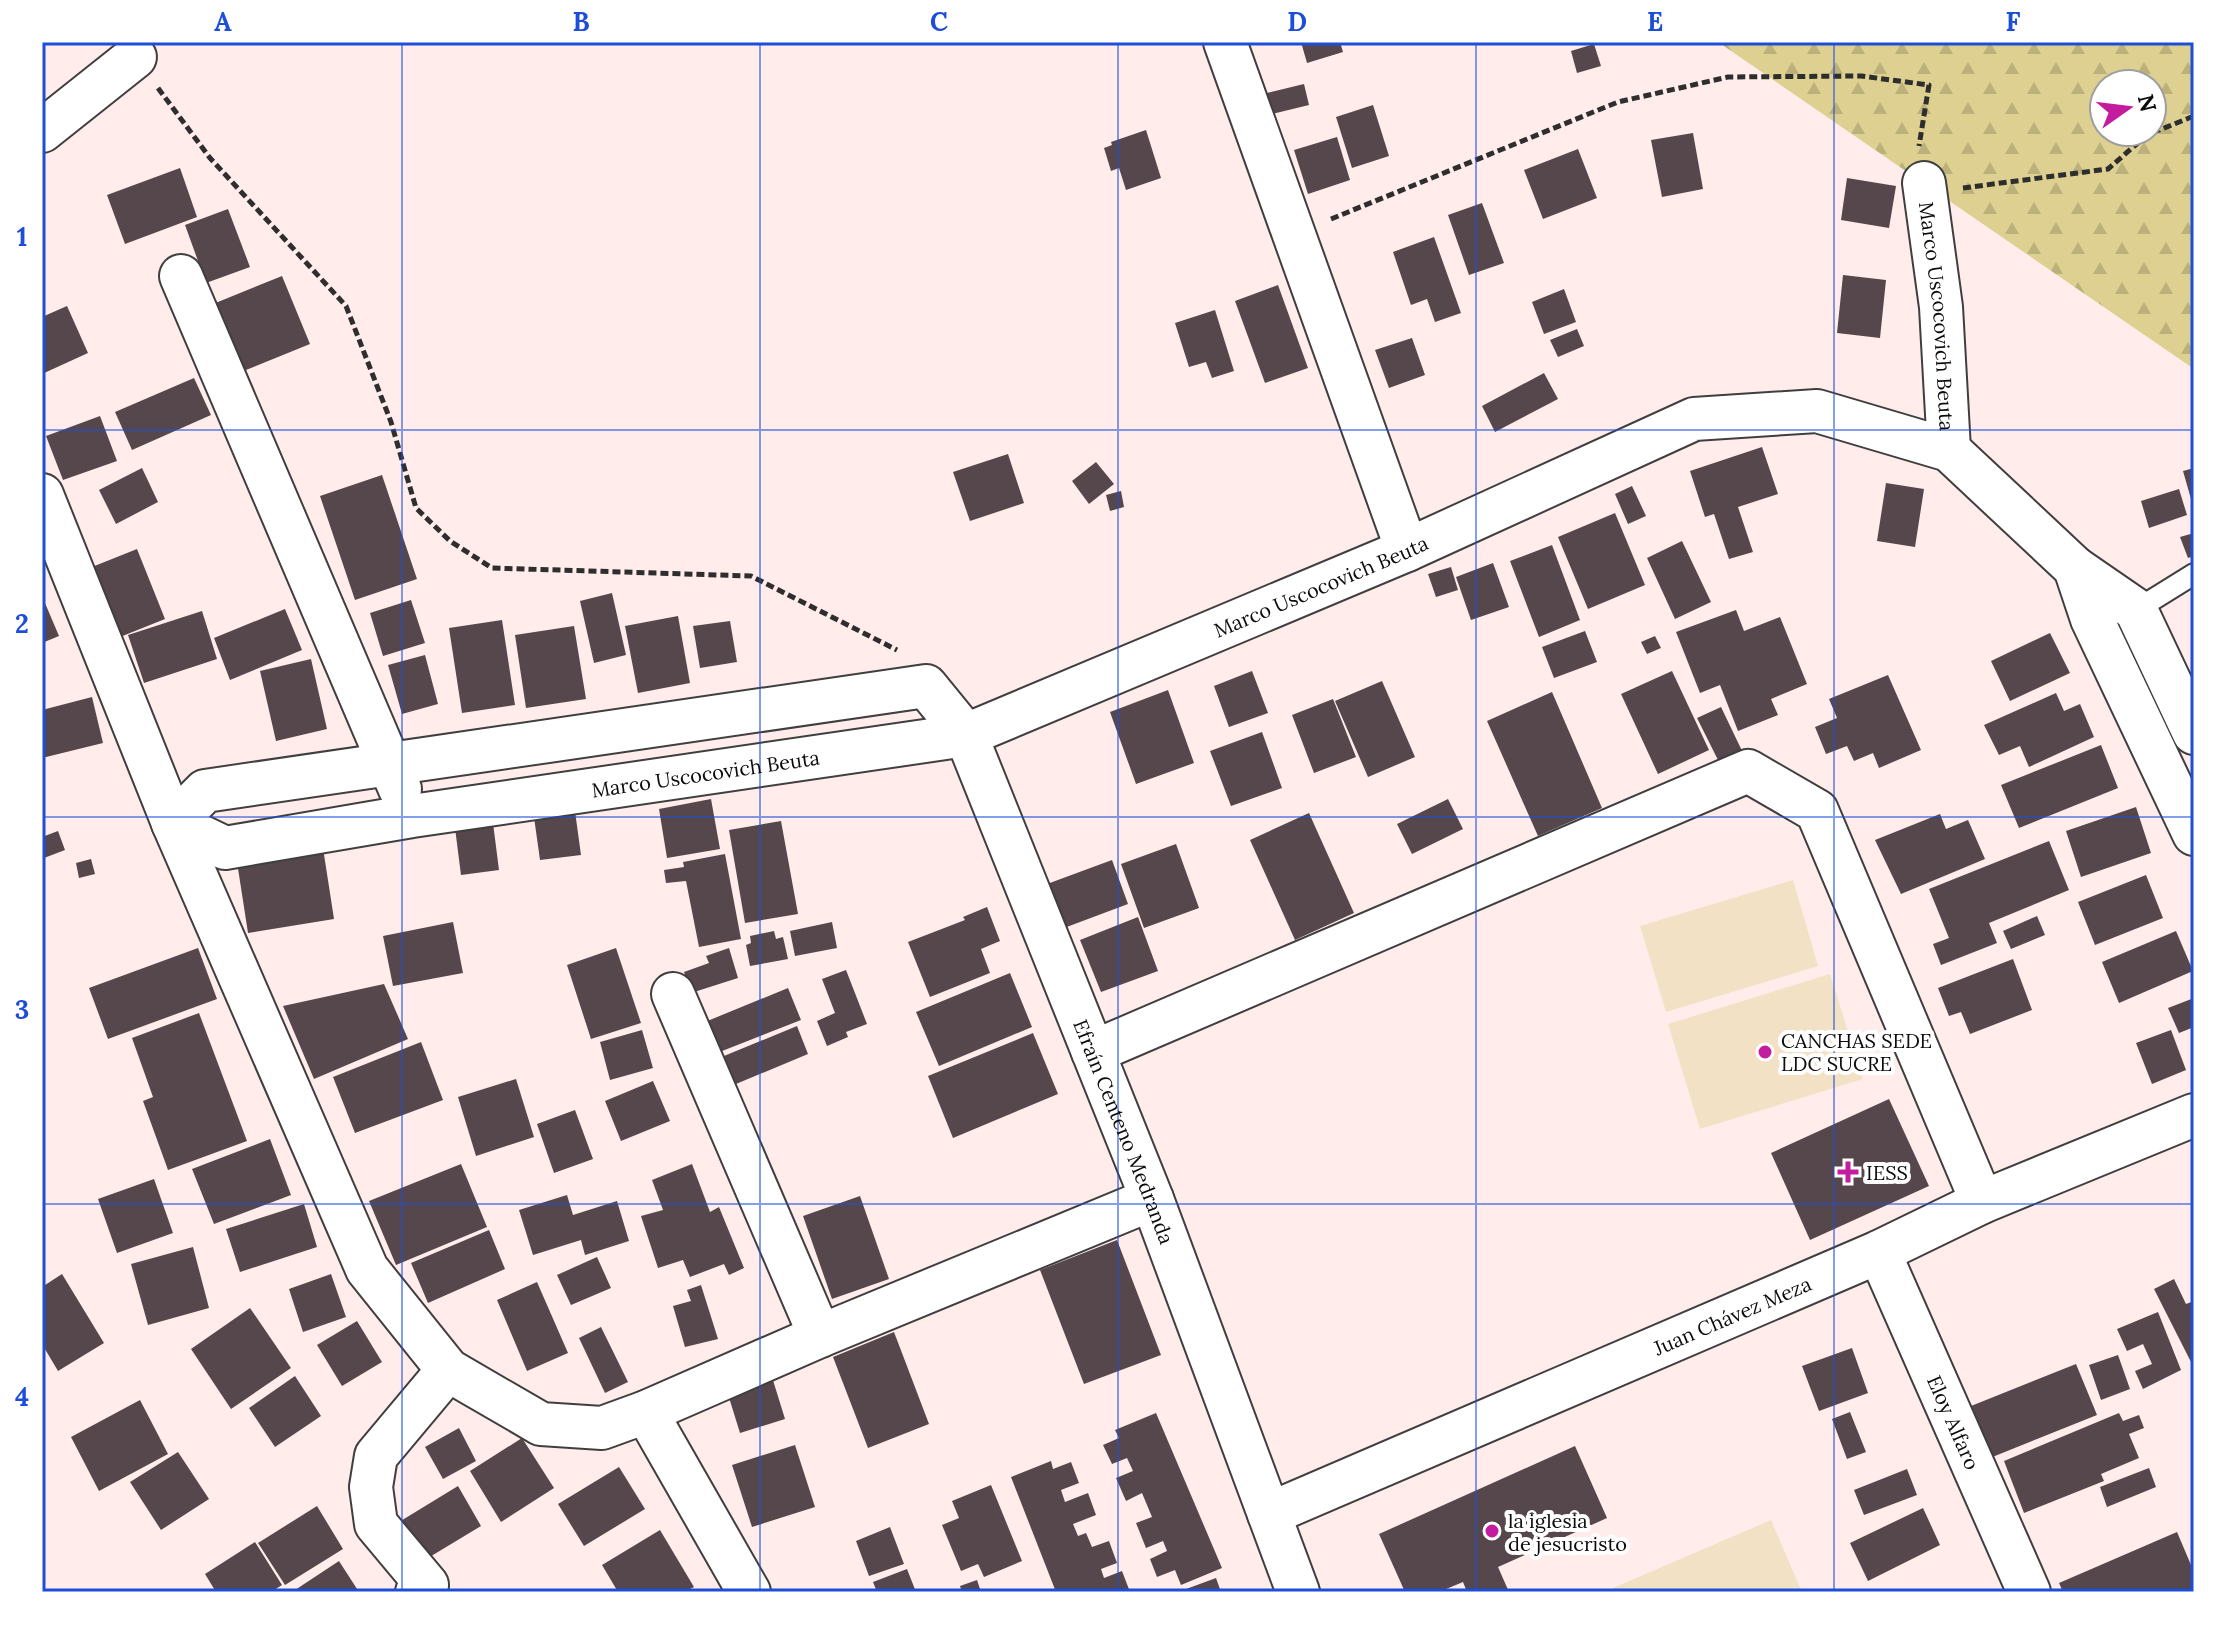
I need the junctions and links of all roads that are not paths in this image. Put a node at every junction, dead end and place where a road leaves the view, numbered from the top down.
1 (1225, 42) edge
2 (135, 57) road end
3 (42, 131) edge
4 (1943, 186) road end
5 (181, 276) dead end
6 (1949, 450) junction
7 (42, 495) edge
8 (1407, 550) junction
9 (2075, 568) junction
10 (2194, 574) edge
11 (2136, 610) junction
12 (2194, 733) edge
13 (966, 735) junction
14 (390, 765) junction
15 (412, 816) junction
16 (173, 823) junction
17 (2194, 834) edge
18 (673, 994) dead end
19 (1093, 1052) junction
20 (2194, 1115) edge
21 (1152, 1199) junction
22 (1982, 1202) junction
23 (1879, 1252) junction
24 (820, 1336) junction
25 (448, 1370) junction
26 (646, 1412) junction
27 (1269, 1514) junction
28 (426, 1590) edge
29 (749, 1592) edge
30 (1298, 1592) edge
31 (2029, 1592) edge

1 - 8 street
2 - 3 street
4 - 6 street, Marco Uscocovich Beuta
5 - 14 street
6 - 8 street, Marco Uscocovich Beuta
6 - 9 street, Marco Uscocovich Beuta
7 - 16 street
8 - 13 street, Marco Uscocovich Beuta
9 - 11 street, Marco Uscocovich Beuta
9 - 17 street, Marco Uscocovich Beuta
10 - 11 lane
11 - 12 street
13 - 14 street, Efraín Centeno Medranda
13 - 15 street, Marco Uscocovich Beuta
13 - 19 street, Efraín Centeno Medranda
14 - 15 street
14 - 16 street
15 - 16 street, Marco Uscocovich Beuta
16 - 25 street
18 - 24 street
19 - 21 street, Efraín Centeno Medranda
19 - 22 street
20 - 22 street, Juan Chávez Meza
21 - 24 street
21 - 27 street, Efraín Centeno Medranda
22 - 23 street, Juan Chávez Meza
23 - 27 street, Juan Chávez Meza
23 - 31 street, Eloy Alfaro
24 - 26 street
25 - 26 street
25 - 28 street
26 - 29 street
27 - 30 street, Efraín Centeno Medranda

